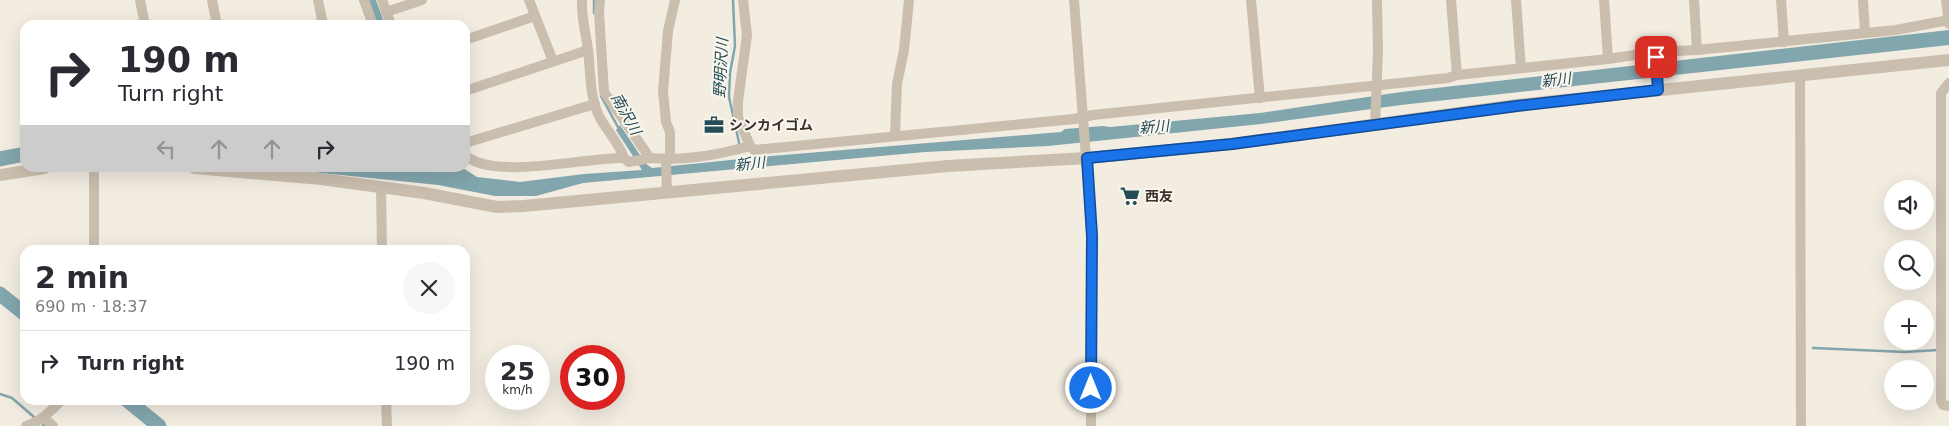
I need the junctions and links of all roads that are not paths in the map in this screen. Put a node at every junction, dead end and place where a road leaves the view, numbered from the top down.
1 (140, 0) edge
2 (212, 0) edge
3 (318, 0) edge
4 (364, 0) edge
5 (382, 0) edge
6 (422, 0) edge
7 (529, 0) edge
8 (582, 0) edge
9 (600, 0) edge
10 (675, 0) edge
11 (743, 0) edge
12 (909, 0) edge
13 (1074, 0) edge
14 (1251, 0) edge
15 (1377, 0) edge
16 (1451, 0) edge
17 (1516, 0) edge
18 (1604, 0) edge
19 (1694, 0) edge
20 (1781, 0) edge
21 (1863, 0) edge
22 (1946, 0) edge
23 (386, 12) junction
24 (535, 16) junction
25 (144, 20) edge
26 (216, 20) edge
27 (323, 20) edge
28 (370, 20) edge
29 (389, 20) edge
30 (1949, 21) edge
31 (1864, 32) junction
32 (470, 38) edge
33 (1784, 42) junction
34 (588, 50) junction
35 (1696, 50) junction
36 (1656, 54) junction
37 (1608, 59) junction
38 (1949, 60) edge
39 (553, 61) junction
40 (1521, 68) junction
41 (1457, 75) junction
42 (1800, 76) junction
43 (1949, 83) edge
44 (1658, 86) junction
45 (1376, 88) junction
46 (470, 89) edge
47 (1260, 98) junction
48 (595, 104) junction
49 (1084, 119) junction
50 (1375, 120) junction
51 (895, 136) junction
52 (470, 142) edge
53 (750, 146) junction
54 (1087, 153) junction
55 (624, 158) junction
56 (650, 158) junction
57 (470, 160) edge
58 (667, 162) junction
59 (20, 172) edge
60 (94, 172) edge
61 (256, 172) edge
62 (0, 175) edge
63 (381, 187) junction
64 (667, 189) junction
65 (94, 245) edge
66 (382, 245) edge
67 (57, 405) edge
68 (386, 405) edge
69 (1949, 406) edge
70 (44, 418) junction
71 (26, 426) edge
72 (53, 426) edge
73 (387, 426) edge
74 (1091, 426) edge
75 (1801, 426) edge

1 - 25 street
2 - 26 street
3 - 27 street
4 - 28 street
5 - 23 street
6 - 23 street
7 - 24 street
8 - 34 street
9 - 56 street
10 - 58 street
11 - 53 street
12 - 51 street
13 - 49 street
14 - 47 street
15 - 45 street
16 - 41 street
17 - 40 street
18 - 37 street
19 - 35 street
20 - 33 street
21 - 31 street
22 - 30 street
23 - 29 street
24 - 32 street
24 - 39 street
30 - 31 street
31 - 33 street
33 - 35 street
34 - 39 street
34 - 48 street
35 - 36 street
36 - 37 street
36 - 44 street
37 - 40 street
38 - 42 street
39 - 46 street
40 - 41 street
41 - 45 street
42 - 44 street
42 - 75 street
43 - 69 street
44 - 50 street
45 - 47 street
45 - 50 street
47 - 49 street
48 - 52 street
48 - 55 street
49 - 51 street
49 - 54 street
50 - 54 street
51 - 53 street
53 - 58 street
54 - 64 street
54 - 74 street
55 - 56 street
55 - 57 street
56 - 58 street
58 - 64 street
59 - 62 street
60 - 65 street
61 - 63 street
63 - 64 street
63 - 66 street
67 - 70 street
68 - 73 street
70 - 71 street
70 - 72 street

